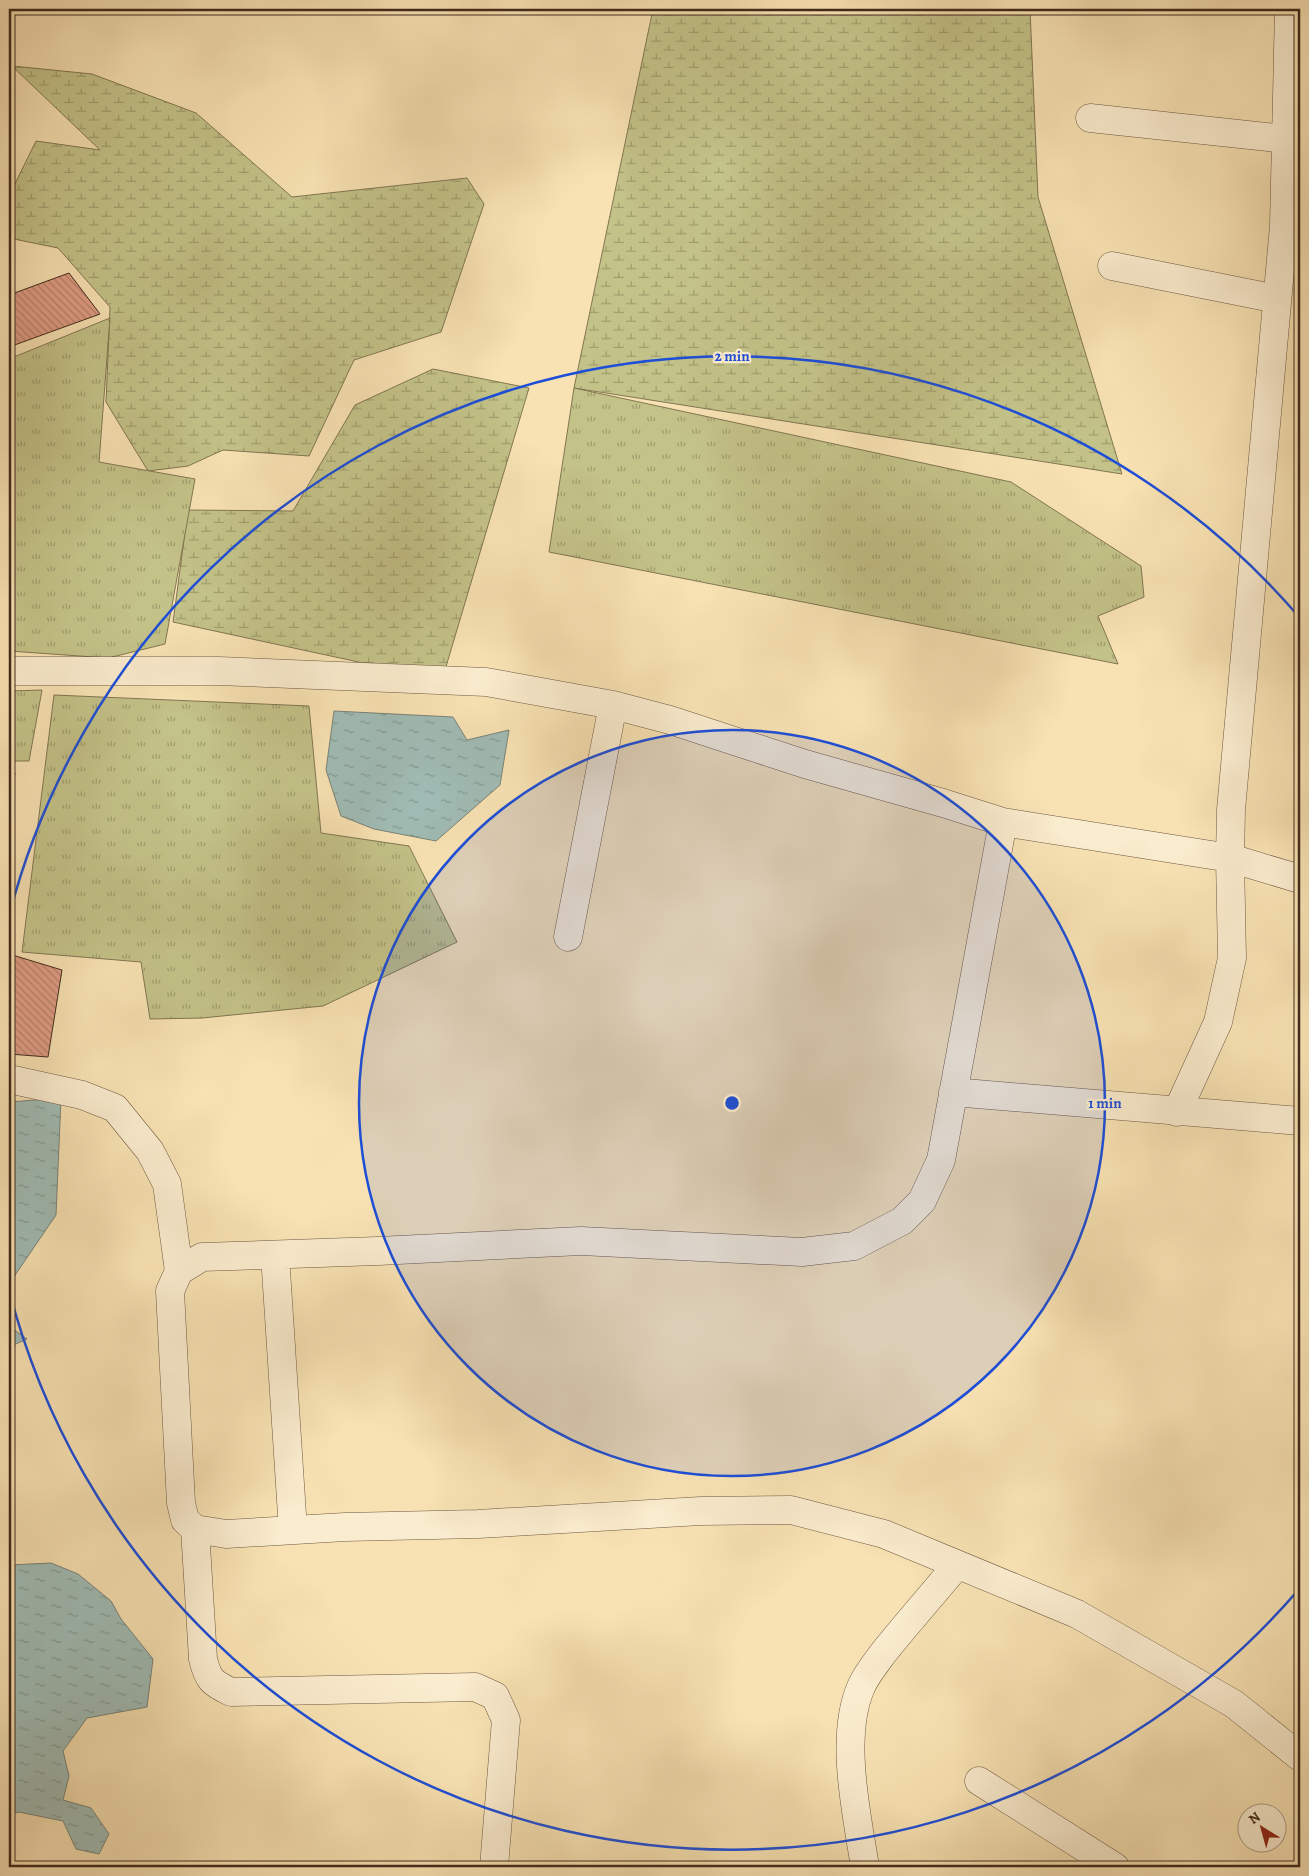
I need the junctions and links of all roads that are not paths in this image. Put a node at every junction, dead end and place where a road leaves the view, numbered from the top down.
1 (1289, 9) edge
2 (1090, 118) dead end
3 (1286, 140) junction
4 (1293, 182) edge
5 (1112, 266) dead end
6 (1277, 299) junction
7 (9, 671) edge
8 (613, 704) junction
9 (1003, 822) junction
10 (1230, 858) junction
11 (1300, 879) edge
12 (568, 937) dead end
13 (9, 1079) edge
14 (953, 1092) junction
15 (1177, 1112) junction
16 (1300, 1121) edge
17 (275, 1255) junction
18 (180, 1271) junction
19 (195, 1529) junction
20 (293, 1530) junction
21 (958, 1565) junction
22 (1300, 1757) edge
23 (978, 1781) dead end
24 (494, 1867) edge
25 (864, 1867) edge
26 (1115, 1867) edge

1 - 3 street
2 - 3 street
3 - 4 street
4 - 6 street
5 - 6 street
6 - 10 street
7 - 8 street
8 - 9 street
8 - 12 street
9 - 10 street
9 - 14 street
10 - 11 street
10 - 15 street
13 - 18 street
14 - 15 street
14 - 17 street
15 - 16 street
17 - 18 street
17 - 20 street
18 - 19 street
19 - 20 street
19 - 24 street
20 - 21 street
21 - 22 street
21 - 25 street
23 - 26 street

